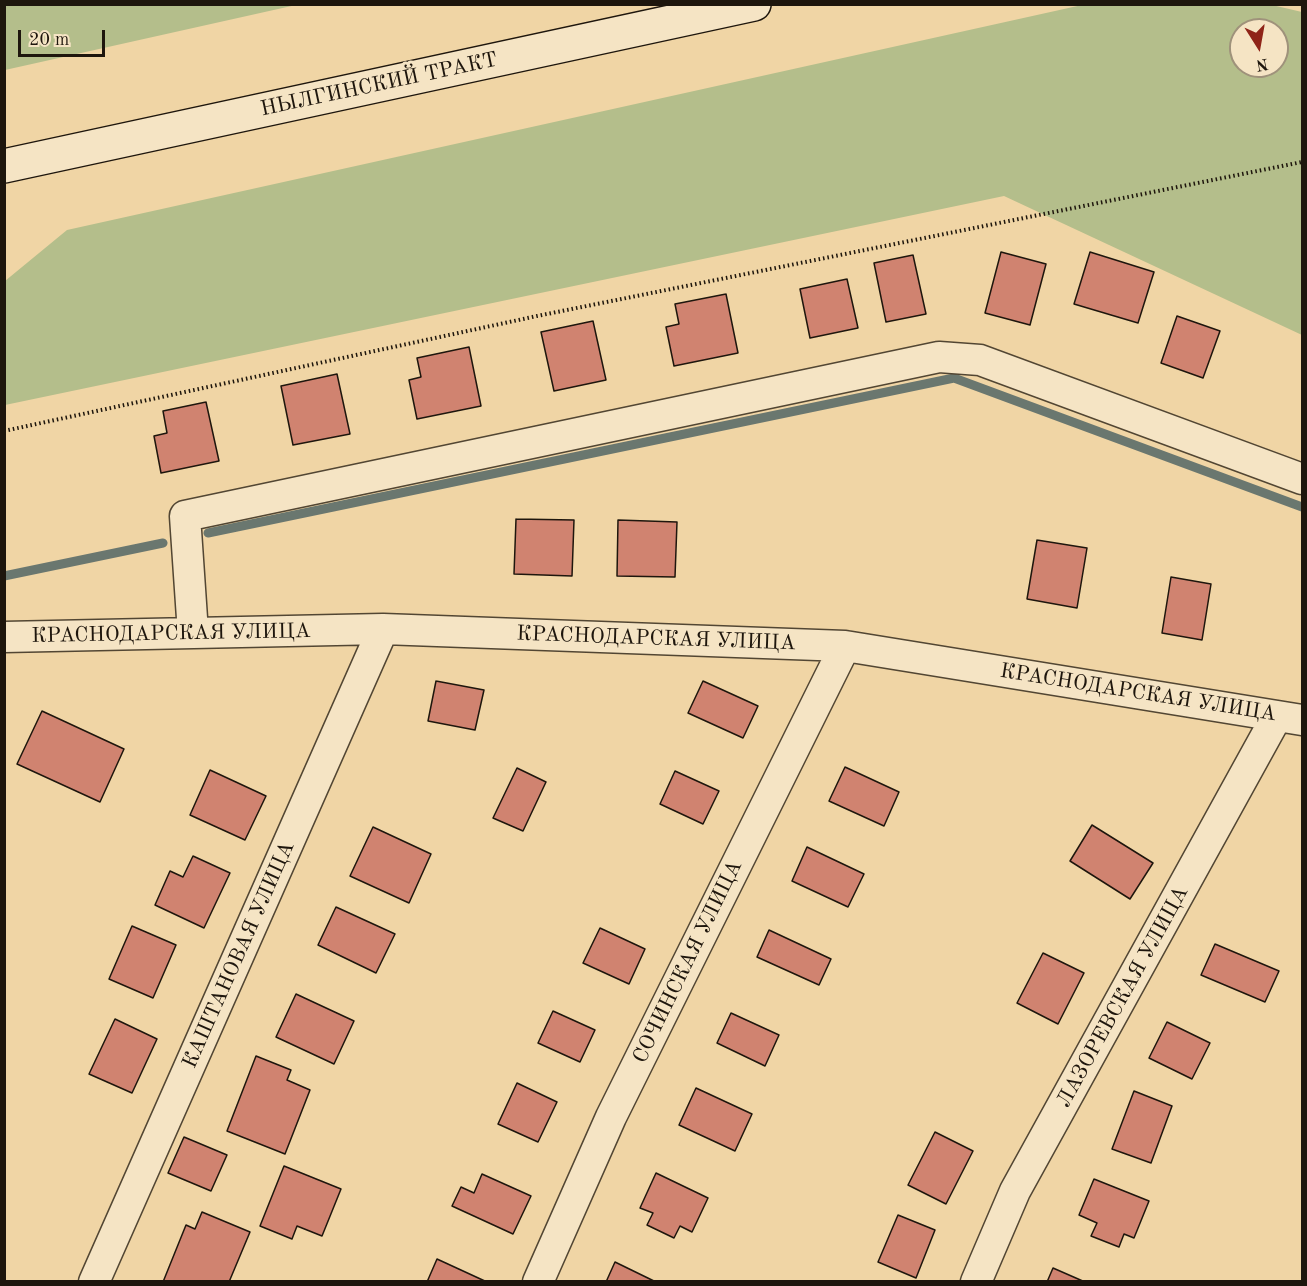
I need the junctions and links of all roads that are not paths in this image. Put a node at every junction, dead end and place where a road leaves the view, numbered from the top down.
1 (754, 4) edge
2 (4, 166) edge
3 (1302, 479) edge
4 (383, 629) junction
5 (193, 633) junction
6 (4, 638) edge
7 (845, 646) junction
8 (1290, 718) edge
9 (94, 1281) edge
10 (538, 1281) edge
11 (976, 1281) edge

1 - 2 main road, НЫЛГИНСКИЙ ТРАКТ
3 - 5 street
4 - 5 street, КРАСНОДАРСКАЯ УЛИЦА
4 - 7 street, КРАСНОДАРСКАЯ УЛИЦА
4 - 9 street, КАШТАНОВАЯ УЛИЦА
5 - 6 street, КРАСНОДАРСКАЯ УЛИЦА
7 - 8 street, КРАСНОДАРСКАЯ УЛИЦА
7 - 10 street, СОЧИНСКАЯ УЛИЦА
8 - 11 street, ЛАЗОРЕВСКАЯ УЛИЦА

